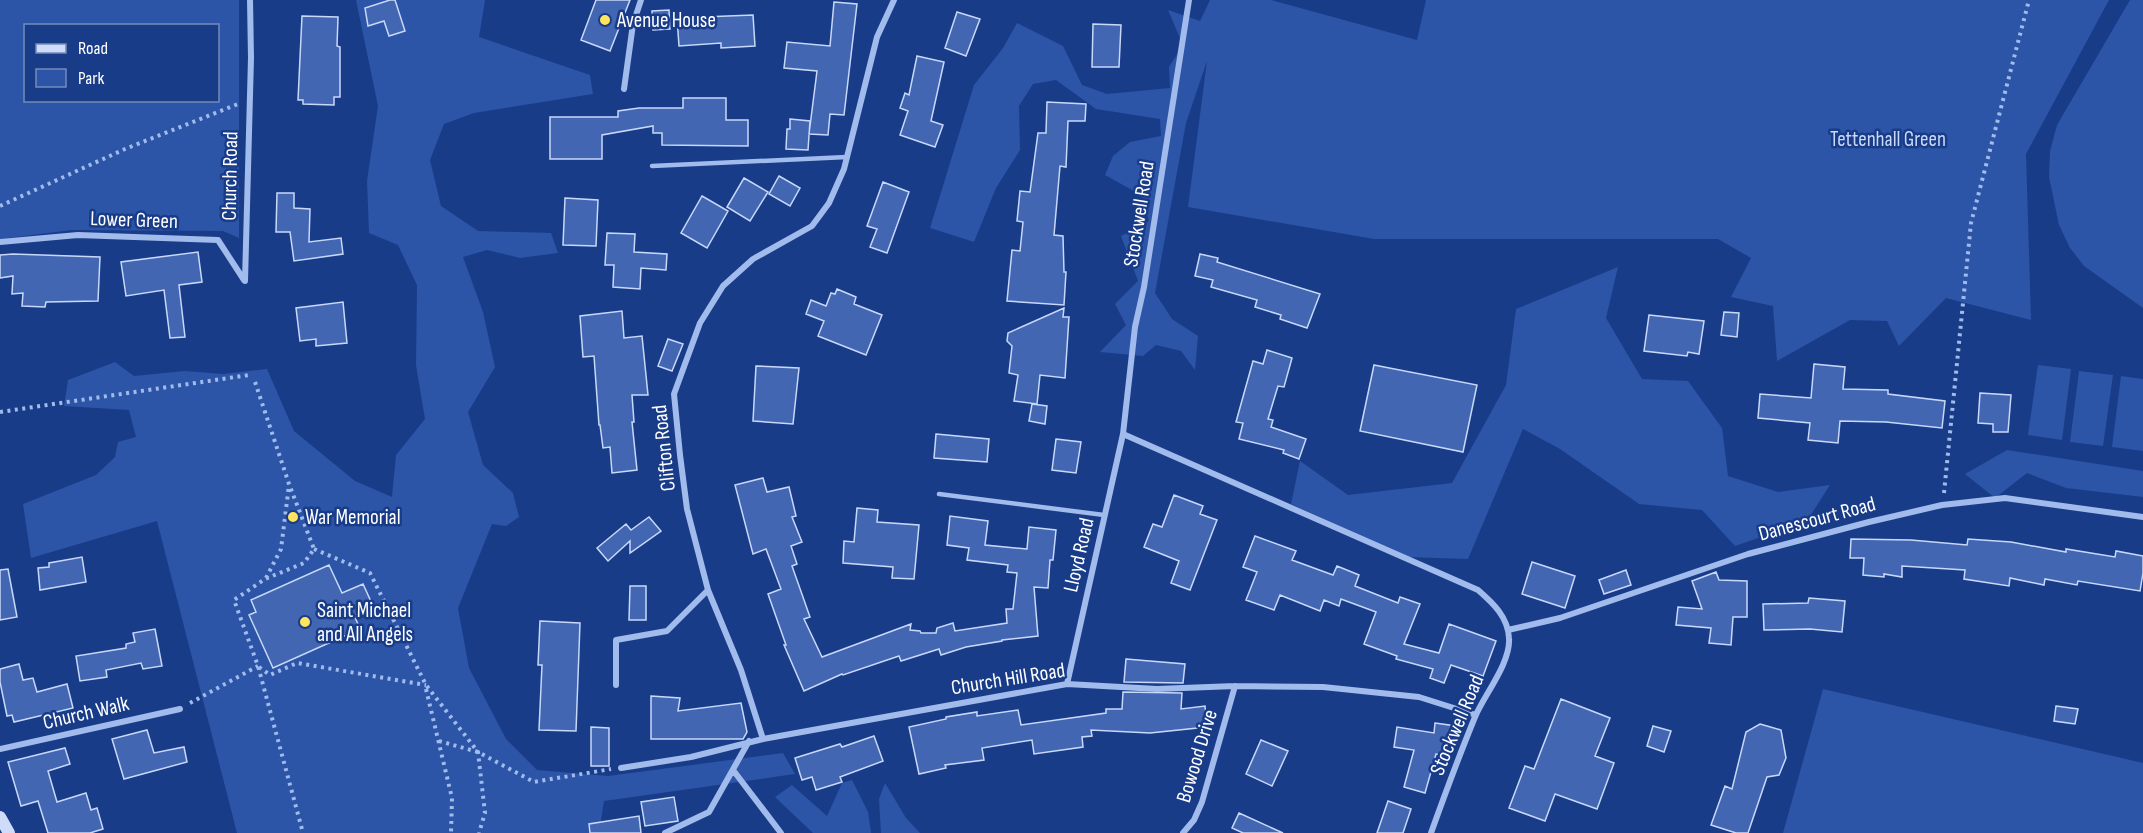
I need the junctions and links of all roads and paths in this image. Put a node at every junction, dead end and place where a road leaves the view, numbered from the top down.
1 (250, 0) edge
2 (640, 0) edge
3 (894, 0) edge
4 (1189, 0) edge
5 (2029, 0) edge
6 (624, 89) dead end
7 (241, 103) dead end
8 (847, 157) junction
9 (652, 166) dead end
10 (0, 206) edge
11 (0, 242) edge
12 (244, 281) joint
13 (249, 375) dead end
14 (255, 382) dead end
15 (0, 412) edge
16 (1123, 434) junction
17 (289, 484) junction
18 (939, 494) dead end
19 (1942, 505) junction
20 (1104, 515) junction
21 (2143, 516) edge
22 (314, 549) junction
23 (265, 579) junction
24 (708, 590) junction
25 (1508, 630) junction
26 (258, 666) junction
27 (1067, 684) junction
28 (426, 685) junction
29 (616, 685) dead end
30 (1235, 686) junction
31 (180, 709) joint
32 (1476, 715) junction
33 (762, 739) junction
34 (439, 741) junction
35 (750, 741) junction
36 (0, 749) edge
37 (478, 752) junction
38 (621, 768) joint
39 (733, 770) junction
40 (0, 817) edge
41 (9, 833) edge
42 (303, 833) edge
43 (451, 833) edge
44 (479, 833) edge
45 (665, 833) edge
46 (781, 833) edge
47 (1183, 833) edge
48 (1431, 833) edge

1 - 12 street, Church Road
2 - 6 street
3 - 8 street, Clifton Road
4 - 16 street, Stockwell Road
5 - 19 path
7 - 10 path
8 - 9 lane
8 - 24 street, Clifton Road
11 - 12 street, Lower Green
13 - 15 path
14 - 17 path
16 - 20 street, Lloyd Road
16 - 25 street
17 - 22 path
17 - 23 path
18 - 20 lane
19 - 21 street, Danescourt Road
19 - 25 street, Danescourt Road
20 - 27 street, Lloyd Road
22 - 23 path
22 - 28 path
23 - 26 path
24 - 29 street
24 - 33 street, Clifton Road
25 - 32 street, Stockwell Road
26 - 28 path
26 - 31 path
26 - 42 path
27 - 30 street, Church Hill Road
27 - 33 street, Church Hill Road
28 - 34 path
28 - 37 path
30 - 32 street, Church Hill Road
30 - 47 street, Bowood Drive
31 - 36 street, Church Walk
32 - 48 street, Stockwell Road
33 - 35 street, Church Hill Road
34 - 37 path
34 - 43 path
35 - 38 street, Church Hill Road
35 - 39 street
37 - 38 path
37 - 44 path
39 - 45 street
39 - 46 street
40 - 41 street

